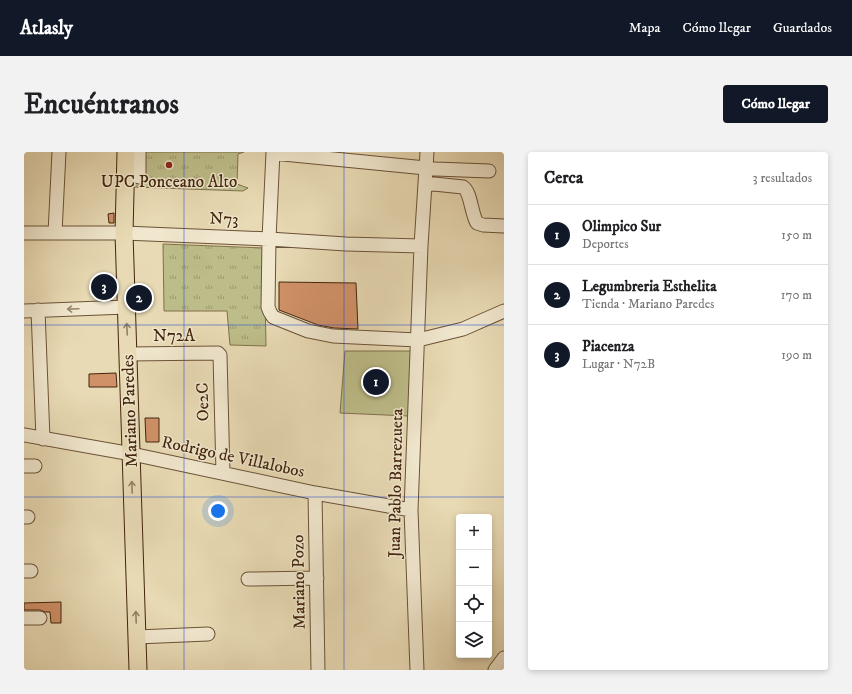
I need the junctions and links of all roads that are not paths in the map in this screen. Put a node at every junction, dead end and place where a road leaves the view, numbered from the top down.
1 (59, 152) edge
2 (126, 152) edge
3 (139, 152) edge
4 (427, 152) edge
5 (273, 153) edge
6 (427, 168) junction
7 (489, 171) dead end
8 (139, 177) dead end
9 (426, 185) junction
10 (504, 226) edge
11 (24, 233) edge
12 (55, 233) junction
13 (124, 233) junction
14 (269, 239) junction
15 (422, 246) junction
16 (126, 307) junction
17 (38, 310) junction
18 (24, 311) edge
19 (504, 311) edge
20 (418, 340) junction
21 (128, 354) junction
22 (220, 355) joint
23 (24, 435) edge
24 (43, 439) junction
25 (132, 454) junction
26 (223, 473) junction
27 (315, 493) junction
28 (411, 510) junction
29 (317, 578) junction
30 (248, 579) dead end
31 (24, 618) edge
32 (40, 618) dead end
33 (208, 634) dead end
34 (137, 637) junction
35 (504, 658) edge
36 (138, 670) edge
37 (318, 670) edge
38 (417, 670) edge
39 (495, 670) edge

1 - 12 street
2 - 13 main road, Mariano Paredes
3 - 8 street
4 - 6 street, Juan Pablo Barrezueta
5 - 6 street
5 - 14 street
6 - 7 street
6 - 9 street, Juan Pablo Barrezueta
9 - 10 street
9 - 15 street, Juan Pablo Barrezueta
11 - 12 street, N73
12 - 13 street, N73
13 - 14 street, N73
13 - 16 main road, Mariano Paredes
14 - 15 street, N73
14 - 20 street
15 - 20 street, Juan Pablo Barrezueta
16 -> 17 street
21 -> 16 main road, Mariano Paredes
17 - 18 street
17 - 24 street
19 - 20 street
20 - 28 street, Juan Pablo Barrezueta
21 - 22 street, N72A
21 - 25 main road, Mariano Paredes
22 - 26 street, Oe2C
23 - 24 street, Rodrigo de Villalobos
24 - 25 street, Rodrigo de Villalobos
25 - 26 street, Rodrigo de Villalobos
34 -> 25 main road, Mariano Paredes
26 - 27 street, Rodrigo de Villalobos
27 - 28 street, Rodrigo de Villalobos
27 - 29 street, Mariano Pozo
28 - 38 street, Juan Pablo Barrezueta
29 - 30 street
29 - 37 street, Mariano Pozo
31 - 32 street
33 - 34 street
34 - 36 main road, Mariano Paredes
35 - 39 street

